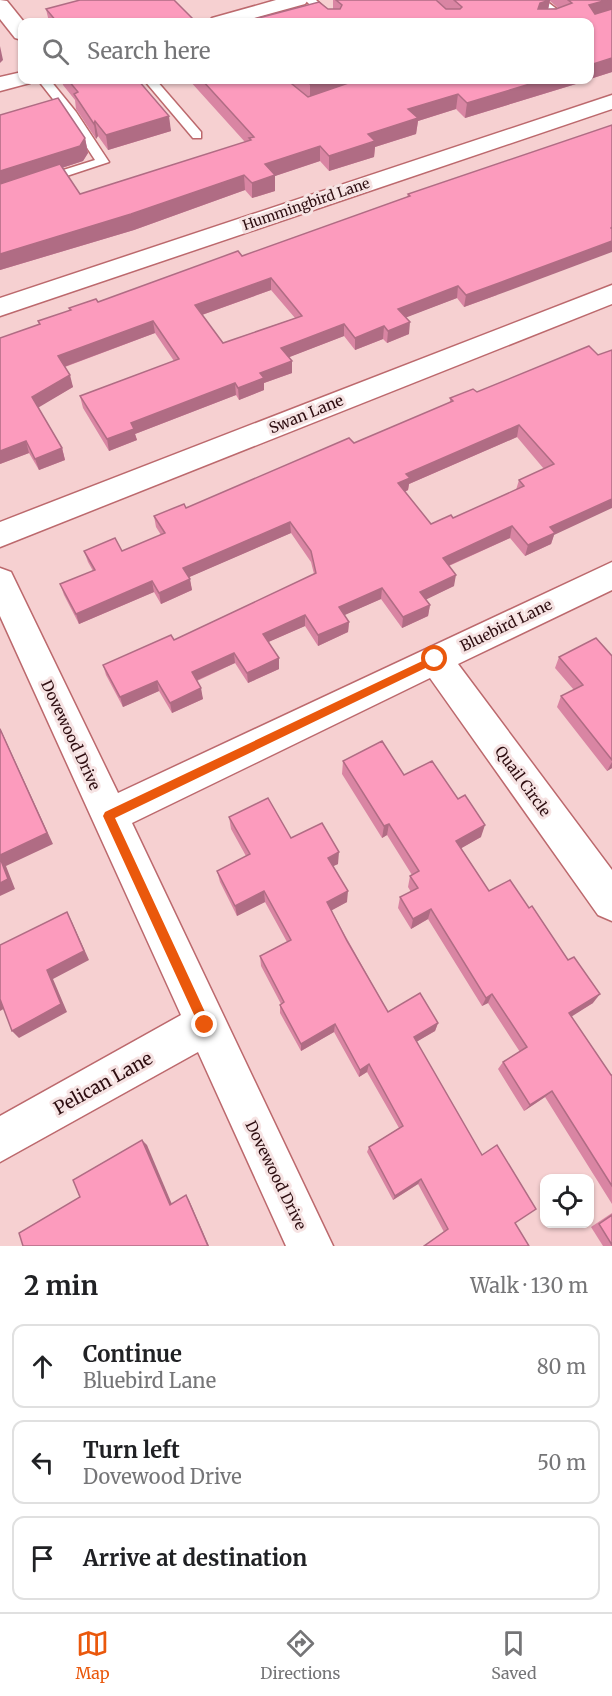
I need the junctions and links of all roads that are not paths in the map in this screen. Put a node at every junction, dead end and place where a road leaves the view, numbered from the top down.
1 (298, 0) edge
2 (310, 0) edge
3 (538, 0) edge
4 (0, 5) edge
5 (236, 18) edge
6 (330, 18) edge
7 (555, 18) edge
8 (18, 29) edge
9 (18, 79) edge
10 (0, 84) edge
11 (47, 84) edge
12 (153, 84) edge
13 (612, 102) edge
14 (197, 135) dead end
15 (0, 194) edge
16 (612, 294) edge
17 (0, 307) edge
18 (0, 535) edge
19 (612, 575) edge
20 (0, 581) edge
21 (435, 659) junction
22 (108, 816) junction
23 (612, 902) edge
24 (205, 1025) junction
25 (0, 1140) edge
26 (310, 1246) edge

1 - 5 street
2 - 6 lane
3 - 7 lane
4 - 8 street
9 - 10 street
11 - 15 lane
12 - 14 lane
13 - 17 street, Hummingbird Lane
16 - 18 street, Swan Lane
19 - 21 street, Bluebird Lane
20 - 22 street, Dovewood Drive
21 - 22 street, Bluebird Lane
21 - 23 street, Quail Circle
22 - 24 street, Dovewood Drive
24 - 25 street, Pelican Lane
24 - 26 street, Dovewood Drive

